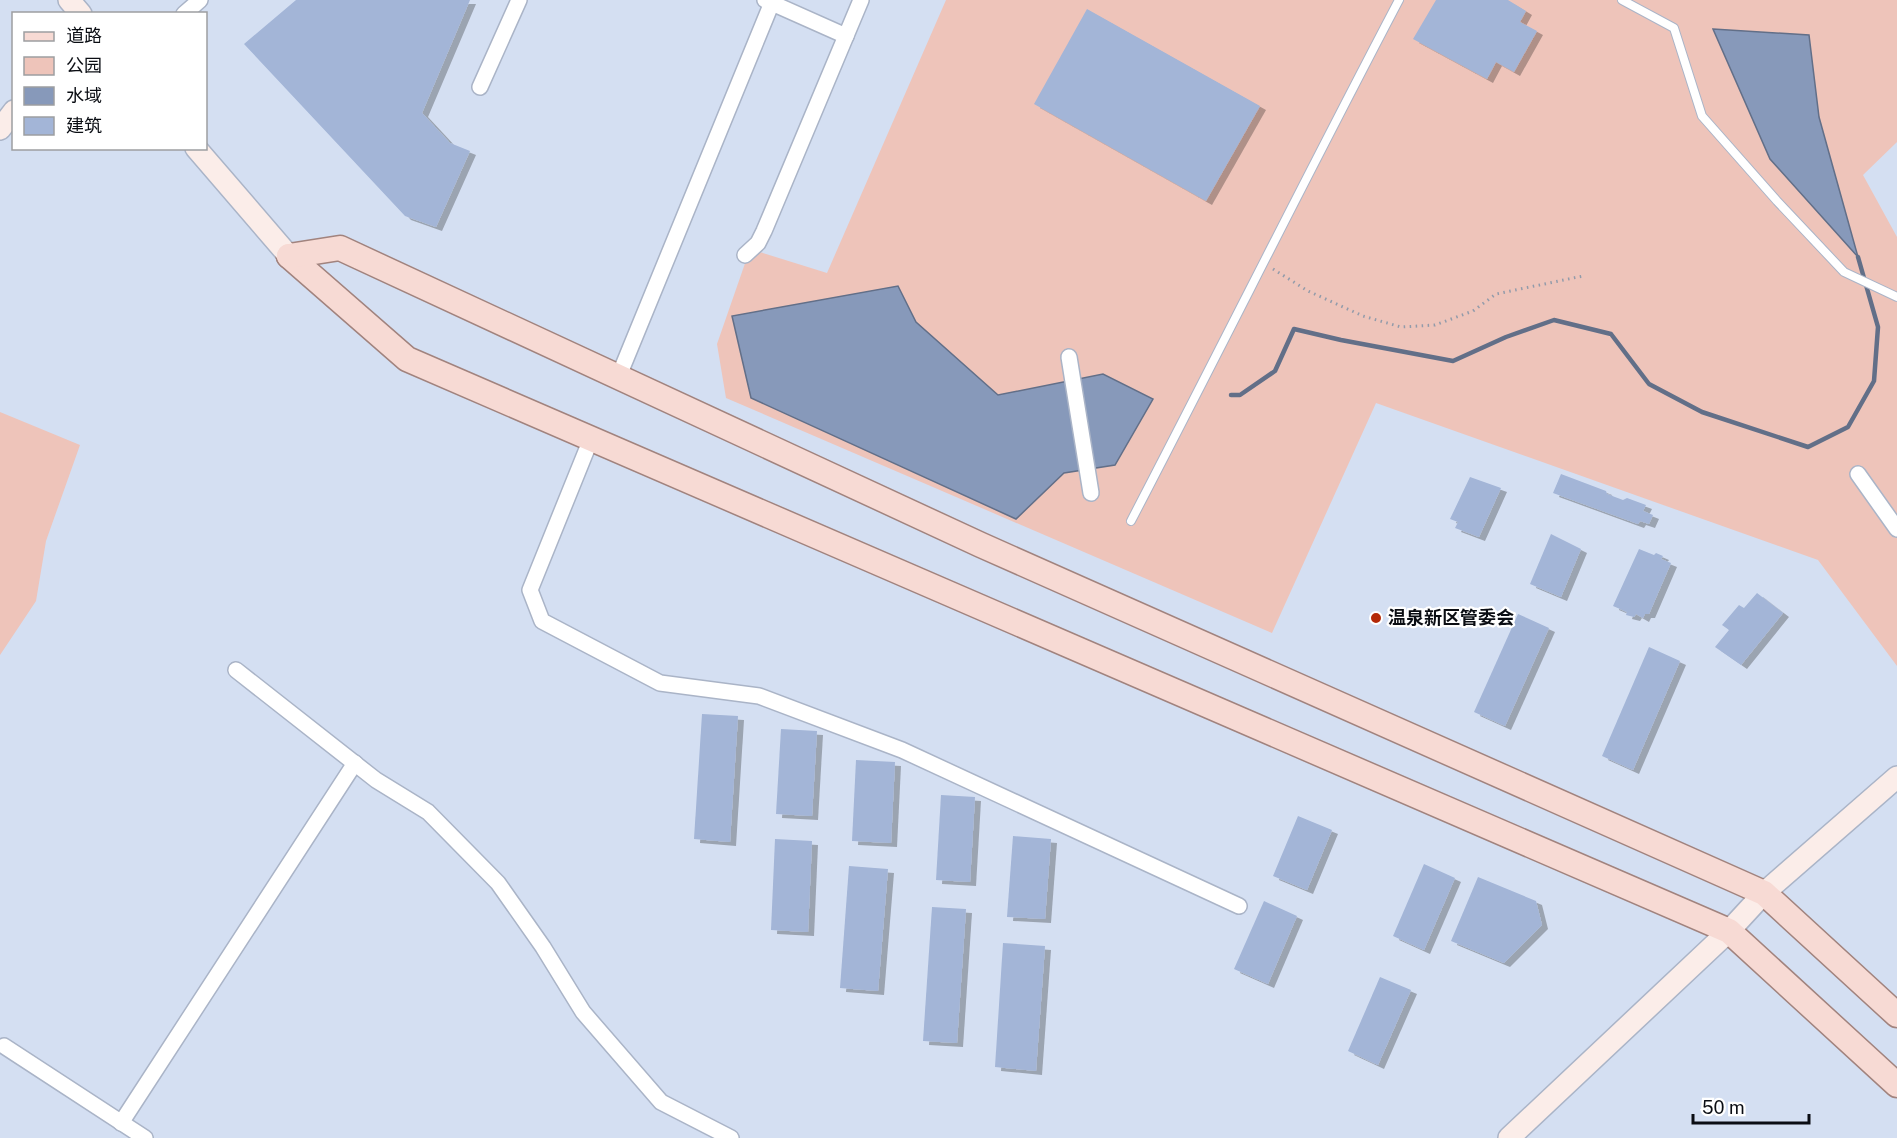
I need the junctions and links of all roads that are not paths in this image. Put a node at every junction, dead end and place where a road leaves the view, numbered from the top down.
1 (69, 0) edge
2 (200, 0) edge
3 (519, 0) edge
4 (861, 0) edge
5 (1399, 0) edge
6 (1622, 0) edge
7 (770, 1) edge
8 (79, 12) edge
9 (186, 12) edge
10 (846, 36) junction
11 (480, 87) dead end
12 (12, 114) edge
13 (0, 129) edge
14 (198, 150) edge
15 (745, 255) dead end
16 (289, 256) junction
17 (1897, 297) edge
18 (1069, 357) dead end
19 (618, 378) junction
20 (591, 439) junction
21 (1858, 474) dead end
22 (1091, 493) dead end
23 (1131, 521) dead end
24 (1897, 529) edge
25 (236, 670) dead end
26 (355, 763) junction
27 (1897, 777) edge
28 (1764, 892) junction
29 (1239, 906) dead end
30 (1729, 931) junction
31 (1897, 1015) edge
32 (4, 1046) dead end
33 (1897, 1085) edge
34 (121, 1123) junction
35 (145, 1138) edge
36 (731, 1138) edge
37 (1509, 1138) edge

1 - 8 street
2 - 9 street
3 - 11 street
4 - 10 street
5 - 23 lane
6 - 17 lane
7 - 10 street
7 - 19 street
10 - 15 street
12 - 13 street
14 - 16 street
16 - 19 main road
16 - 20 main road
18 - 22 street
19 - 28 main road
20 - 29 street
20 - 30 main road
21 - 24 street
25 - 26 street
26 - 34 street
26 - 36 street
27 - 28 street
28 - 30 street
28 - 31 main road
30 - 33 main road
30 - 37 street
32 - 34 street
34 - 35 street

